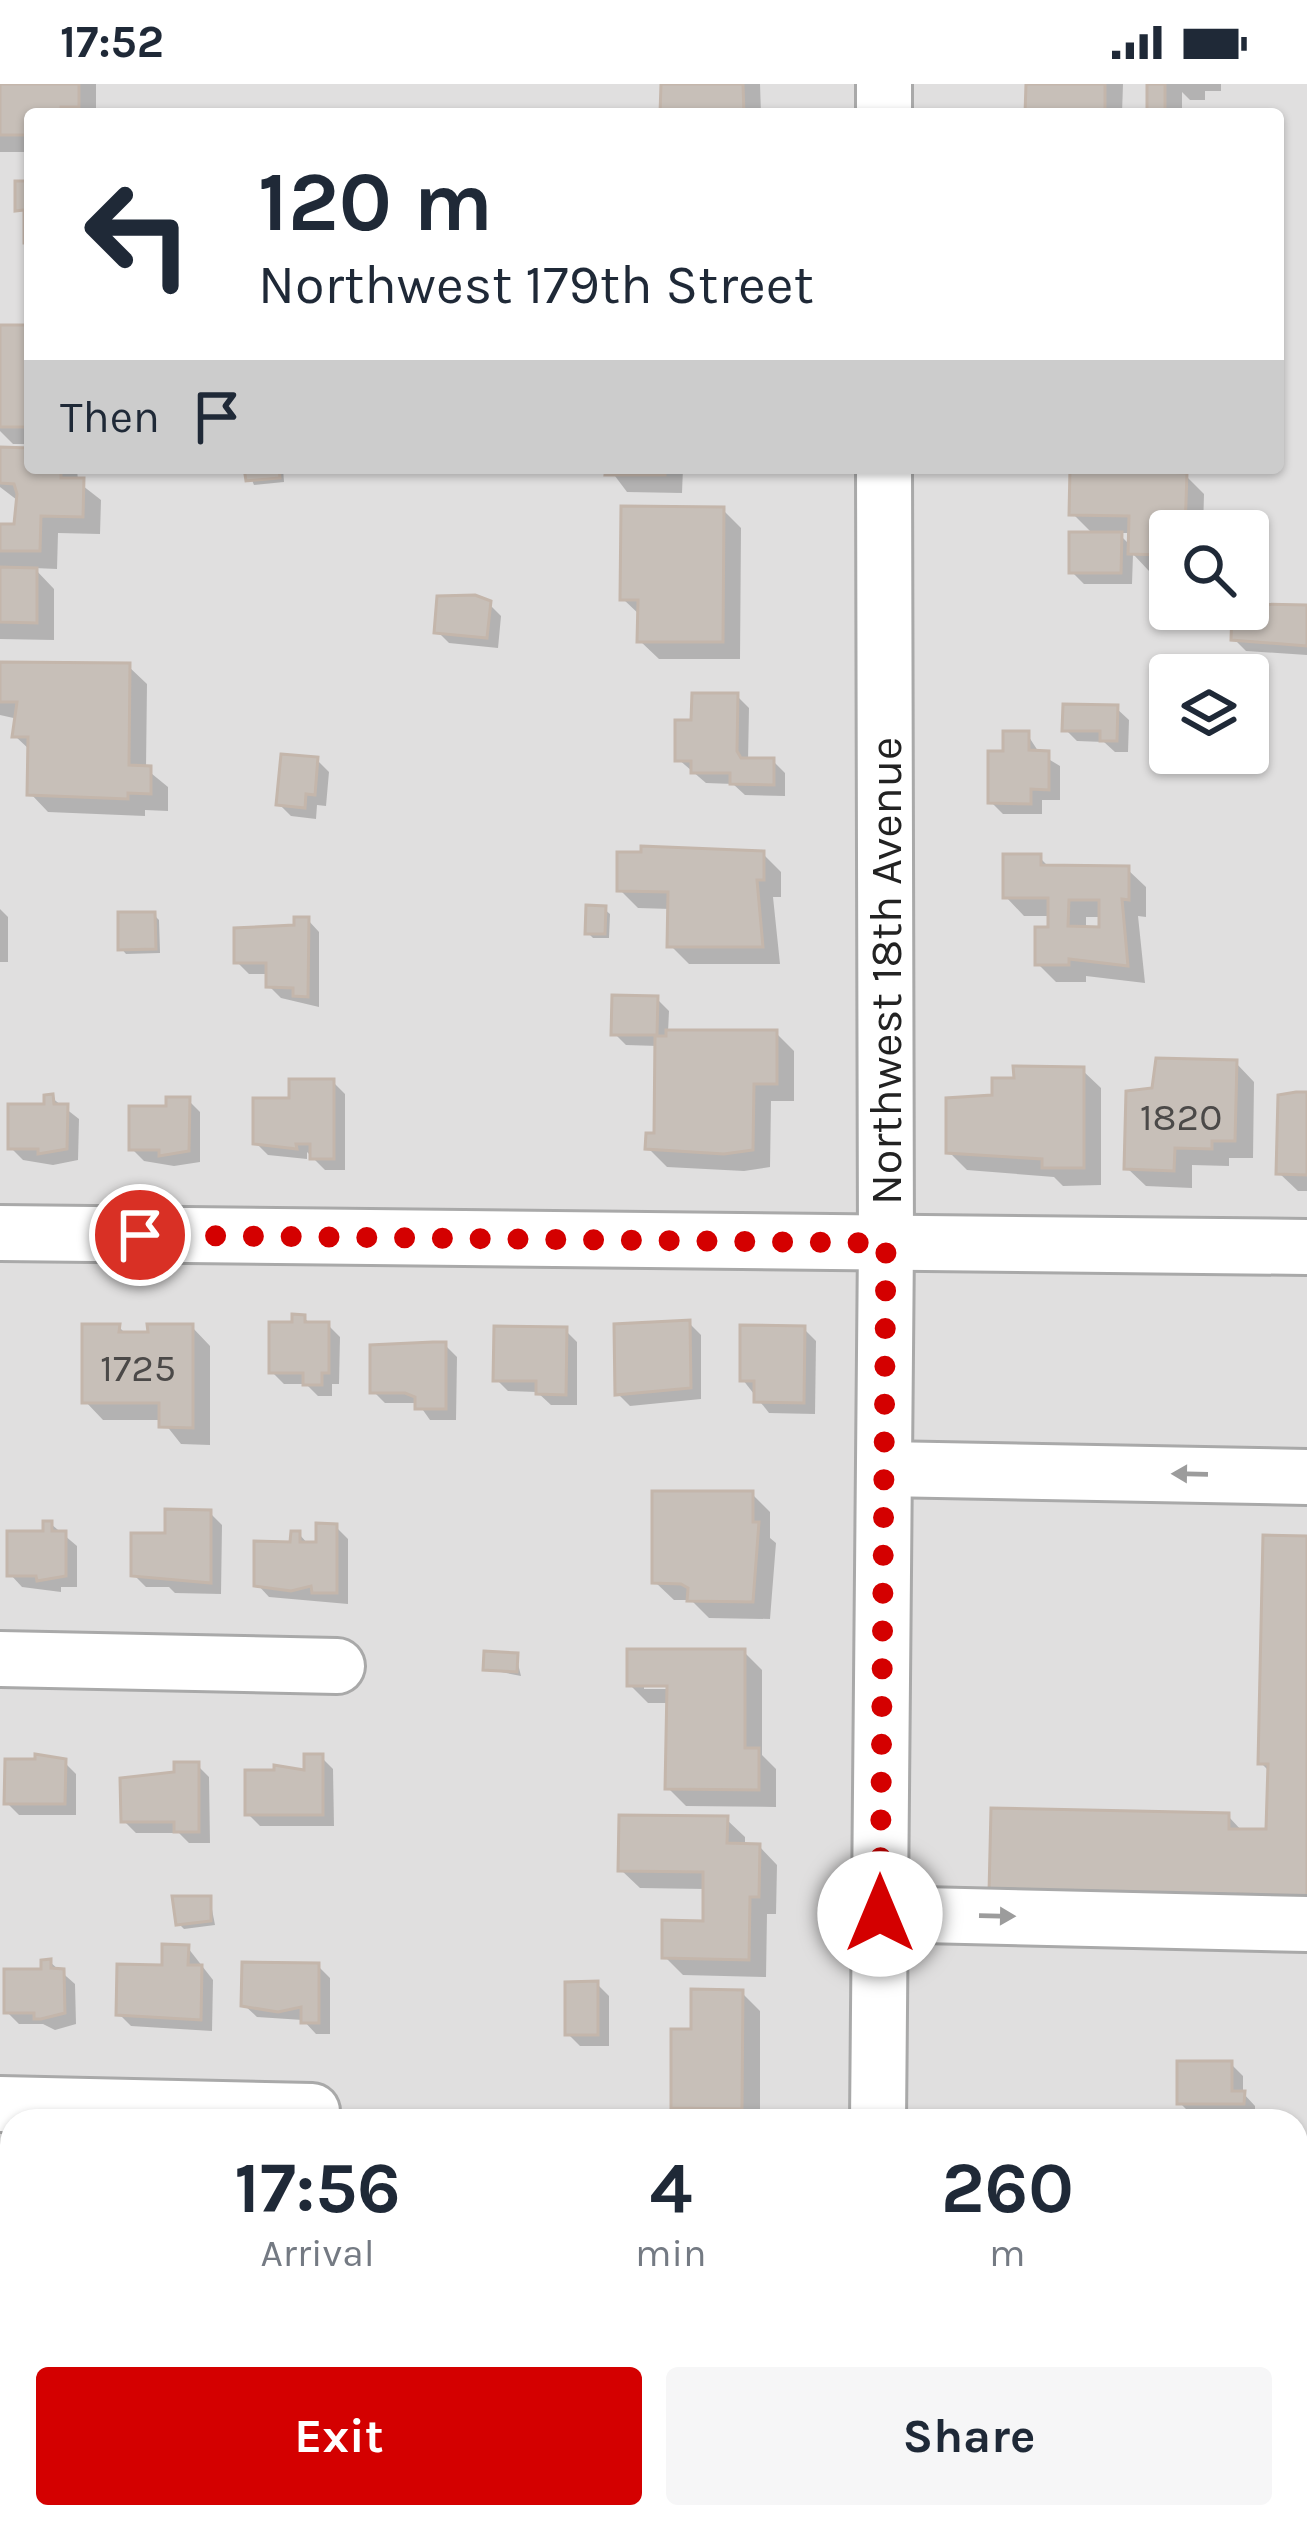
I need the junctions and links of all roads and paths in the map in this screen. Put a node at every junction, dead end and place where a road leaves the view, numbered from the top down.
1 (884, 474) edge
2 (0, 1233) edge
3 (886, 1243) junction
4 (1307, 1247) edge
5 (884, 1469) junction
6 (1307, 1477) edge
7 (0, 1659) edge
8 (337, 1666) dead end
9 (880, 1914) junction
10 (1307, 1924) edge
11 (0, 2104) edge
12 (260, 2109) edge
13 (878, 2109) edge

1 - 3 street, Northwest 18th Avenue
2 - 3 street
3 - 4 street
3 - 5 street, Northwest 18th Avenue
6 -> 5 street
5 - 9 street, Northwest 18th Avenue
7 - 8 street
9 -> 10 street
9 - 13 street, Northwest 18th Avenue
11 - 12 street

